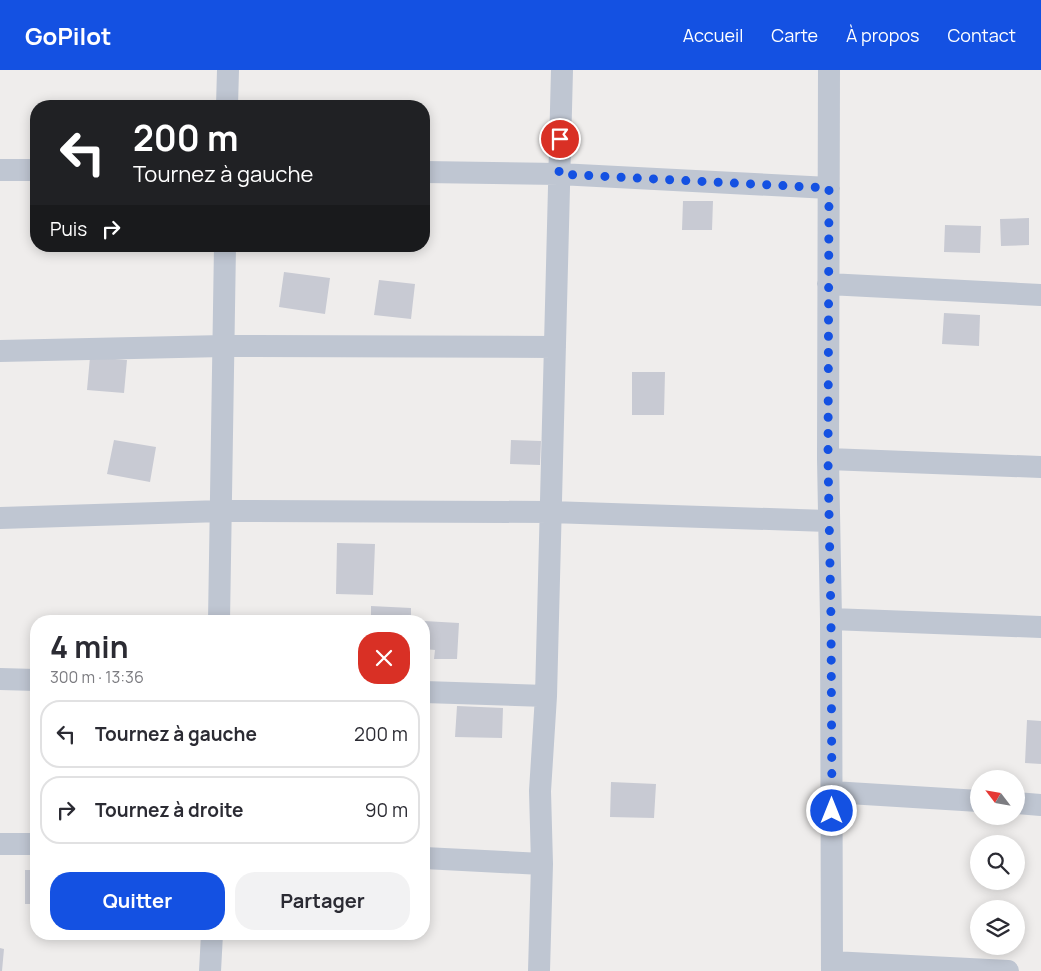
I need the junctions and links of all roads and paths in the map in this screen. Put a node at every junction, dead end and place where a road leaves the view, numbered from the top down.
1 (228, 70) edge
2 (562, 70) edge
3 (829, 70) edge
4 (227, 100) edge
5 (0, 170) edge
6 (30, 170) edge
7 (430, 172) edge
8 (559, 174) junction
9 (829, 188) junction
10 (225, 252) edge
11 (828, 284) junction
12 (1041, 294) edge
13 (223, 346) junction
14 (555, 347) junction
15 (0, 351) edge
16 (828, 459) junction
17 (1041, 467) edge
18 (221, 511) junction
19 (550, 512) junction
20 (0, 518) edge
21 (828, 522) junction
22 (219, 615) edge
23 (831, 619) junction
24 (1041, 627) edge
25 (0, 679) edge
26 (30, 680) edge
27 (430, 692) edge
28 (546, 696) junction
29 (832, 792) junction
30 (970, 800) edge
31 (1025, 804) edge
32 (1041, 805) edge
33 (0, 844) edge
34 (30, 844) edge
35 (430, 858) edge
36 (542, 864) junction
37 (212, 940) edge
38 (832, 966) edge
39 (210, 971) edge
40 (539, 971) edge
41 (1008, 971) edge

1 - 4 street
2 - 8 street
3 - 9 street
5 - 6 street
7 - 8 street
8 - 9 street
8 - 14 street
9 - 11 street
10 - 13 street
11 - 12 street
11 - 16 street
13 - 14 street
13 - 15 street
13 - 18 street
14 - 19 street
16 - 17 street
16 - 21 street
18 - 19 street
18 - 20 street
18 - 22 street
19 - 21 street
19 - 28 street
21 - 23 street
23 - 24 street
23 - 29 street
25 - 26 street
27 - 28 street
28 - 36 street
29 - 30 street
29 - 38 street
31 - 32 street
33 - 34 street
35 - 36 street
36 - 40 street
37 - 39 street
38 - 41 street

